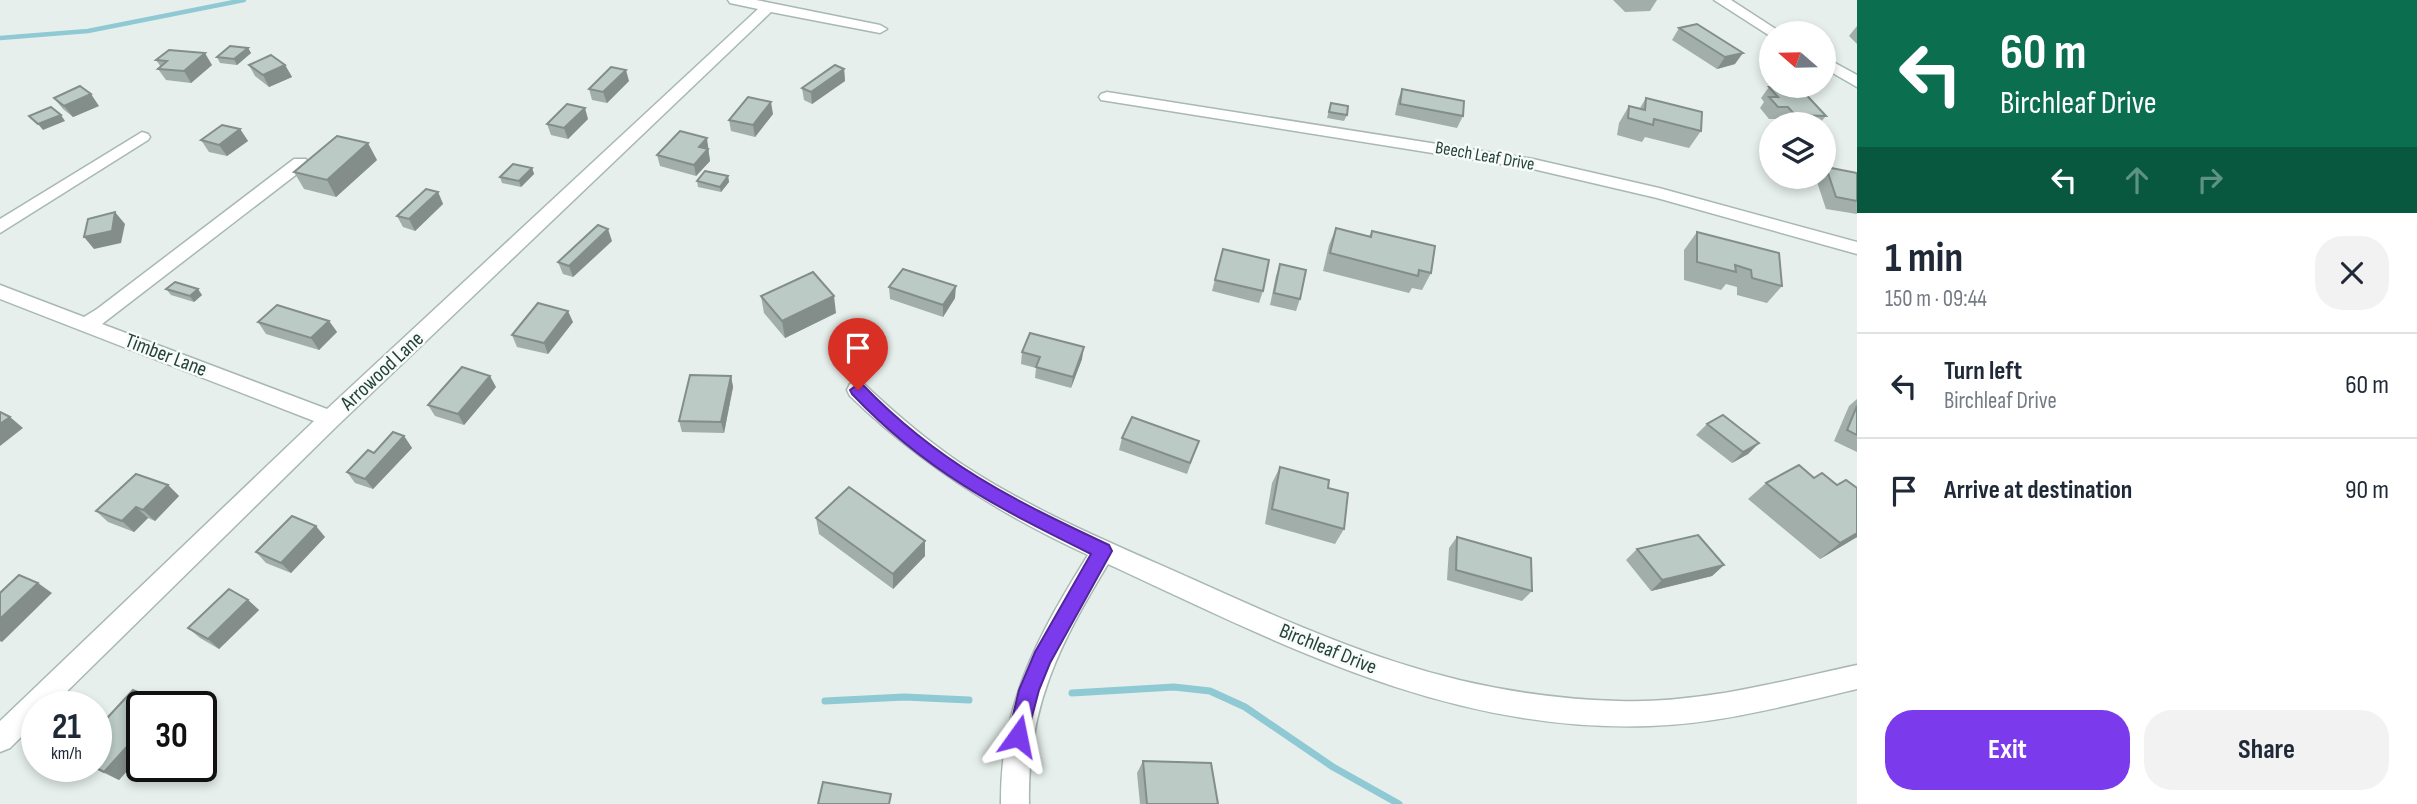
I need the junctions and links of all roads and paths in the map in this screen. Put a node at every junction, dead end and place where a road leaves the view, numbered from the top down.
1 (735, 0) edge
2 (1721, 0) edge
3 (768, 8) junction
4 (1759, 23) edge
5 (880, 29) dead end
6 (1836, 69) edge
7 (1857, 82) edge
8 (1107, 97) dead end
9 (142, 137) dead end
10 (300, 163) edge
11 (0, 227) edge
12 (1857, 248) edge
13 (0, 292) edge
14 (86, 324) junction
15 (858, 390) dead end
16 (330, 419) junction
17 (1103, 551) junction
18 (1857, 677) edge
19 (0, 739) edge
20 (1015, 804) edge

1 - 3 street
2 - 4 street
3 - 5 street
3 - 16 street, Arrowood Lane
6 - 7 street
8 - 12 street, Beech Leaf Drive
9 - 11 street
10 - 14 street
13 - 14 street, Timber Lane
14 - 16 street, Timber Lane
15 - 17 street, Birchleaf Drive
16 - 19 street, Arrowood Lane
17 - 18 street, Birchleaf Drive
17 - 20 street

